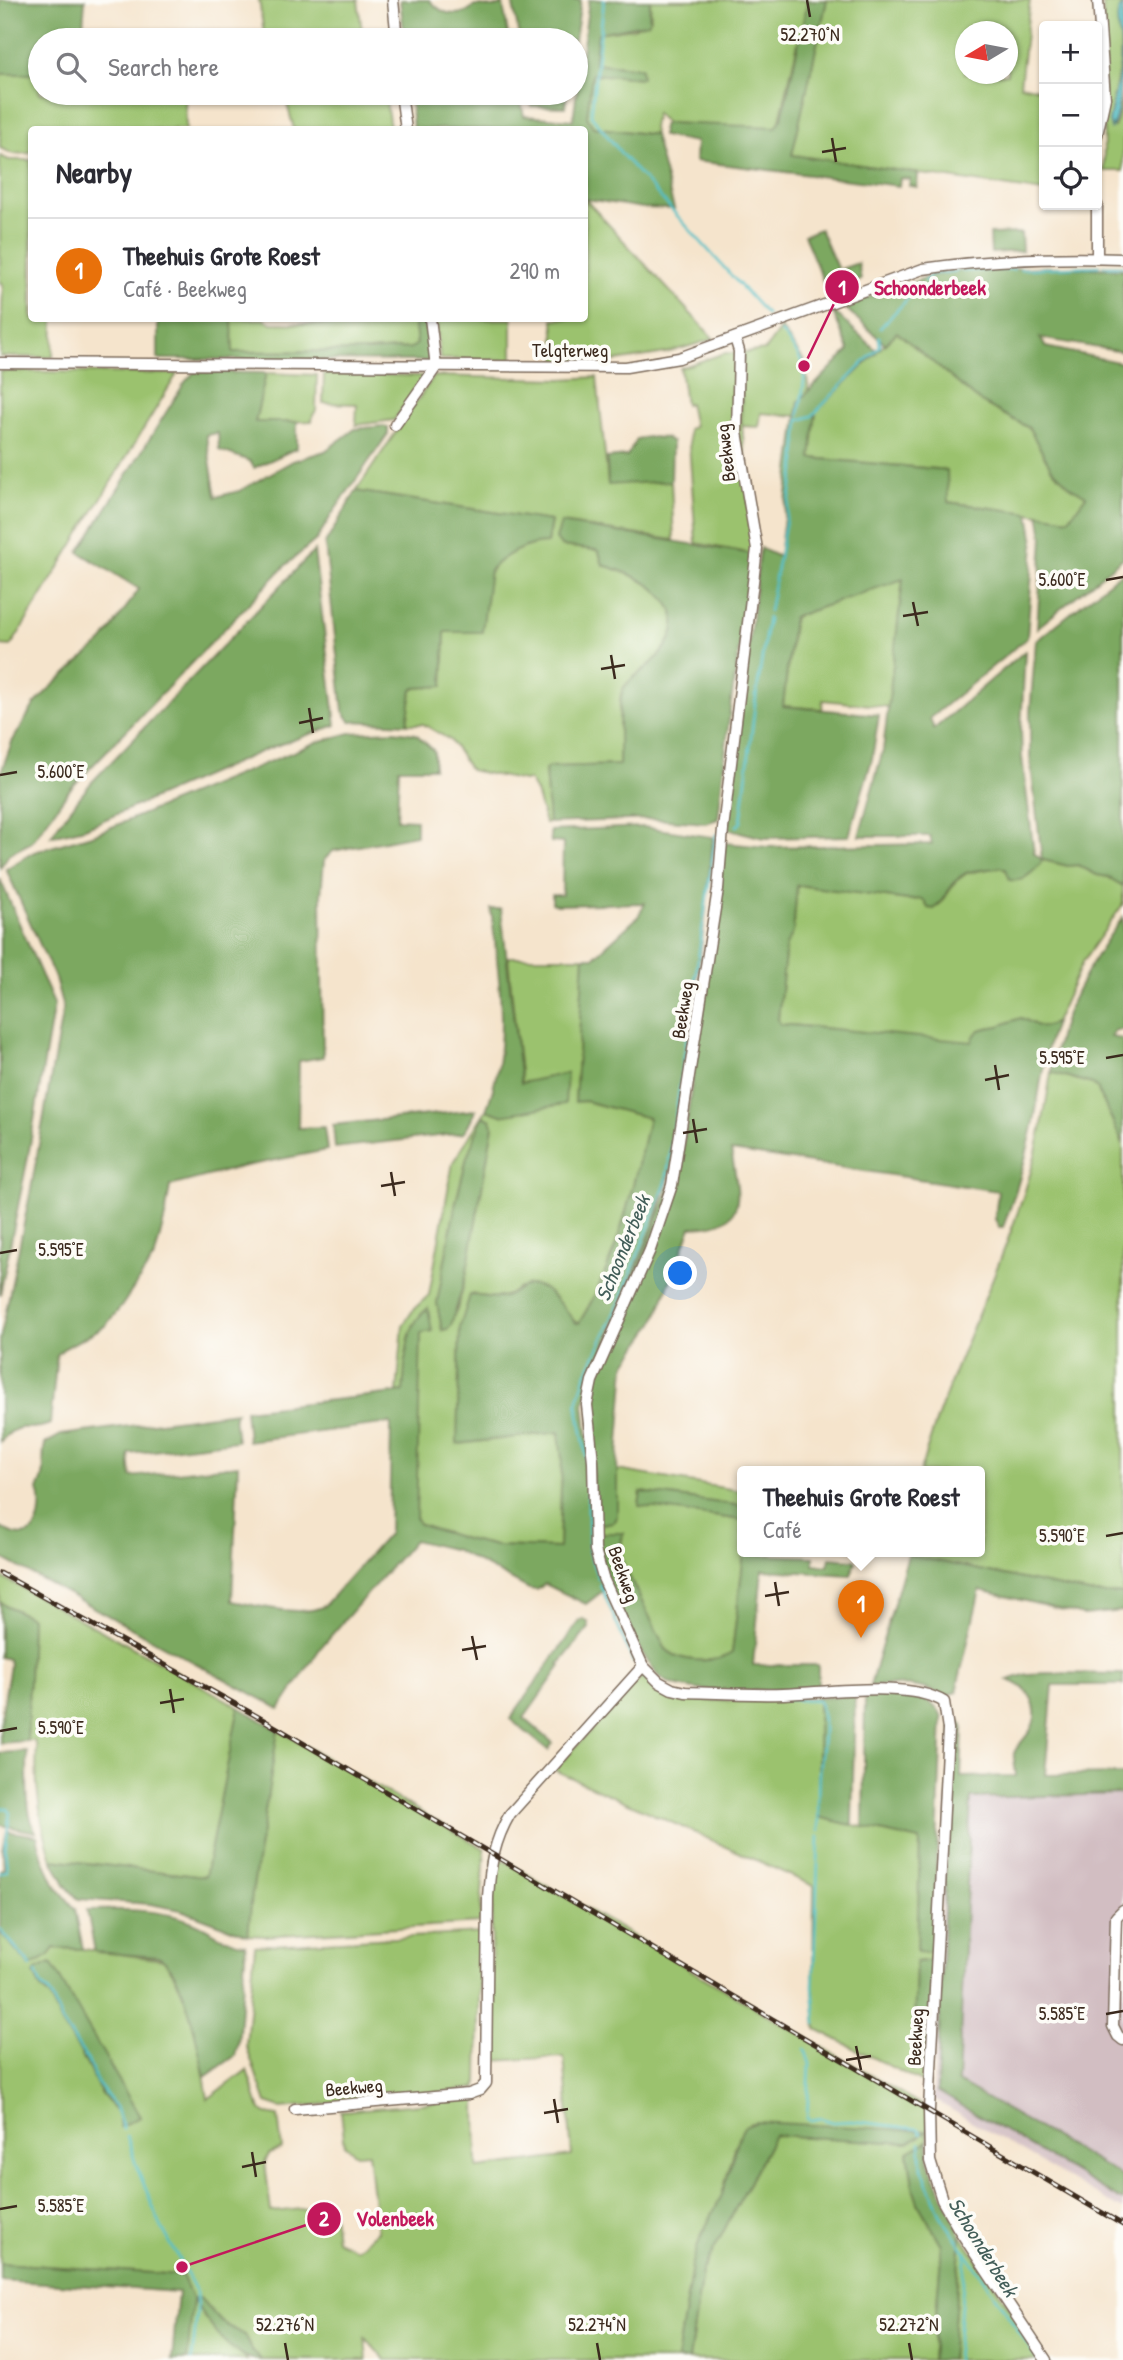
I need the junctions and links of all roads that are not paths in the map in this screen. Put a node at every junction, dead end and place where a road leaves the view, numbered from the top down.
1 (393, 0) edge
2 (1098, 0) edge
3 (396, 28) edge
4 (403, 105) edge
5 (1102, 112) edge
6 (405, 126) edge
7 (1097, 210) edge
8 (1097, 258) junction
9 (1123, 259) edge
10 (430, 322) edge
11 (735, 338) junction
12 (0, 363) edge
13 (436, 367) junction
14 (395, 425) dead end
15 (643, 1666) junction
16 (1123, 1910) edge
17 (1123, 2040) edge
18 (295, 2109) dead end
19 (1046, 2360) edge

1 - 3 street
2 - 5 street
4 - 6 street
7 - 8 street
8 - 9 street, Telgterweg
8 - 11 street, Telgterweg
10 - 13 street
11 - 13 street, Telgterweg
11 - 15 street, Beekweg
12 - 13 street, Telgterweg
13 - 14 street
15 - 18 street, Beekweg
15 - 19 street, Beekweg
16 - 17 street

